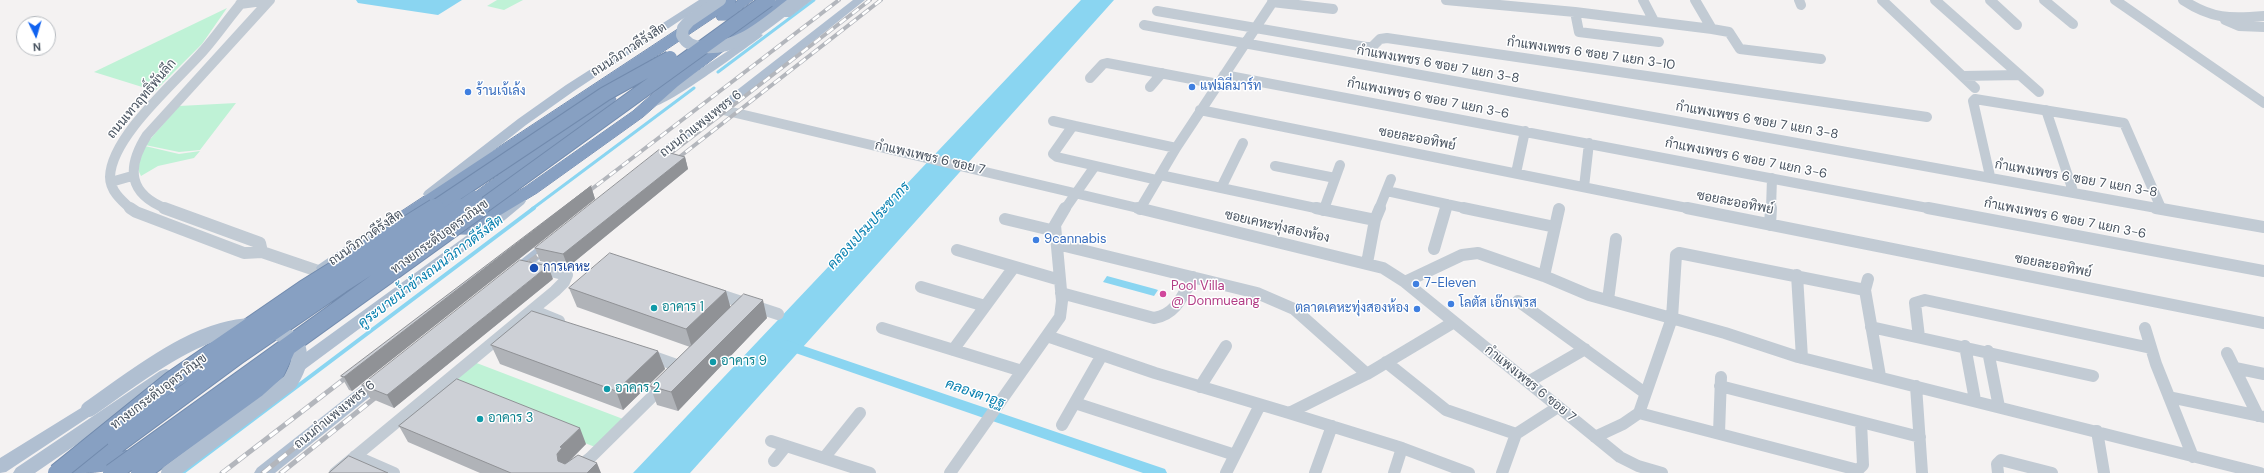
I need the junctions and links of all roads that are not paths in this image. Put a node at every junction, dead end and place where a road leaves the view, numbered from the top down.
1 (270, 0) edge
2 (706, 0) edge
3 (720, 0) edge
4 (730, 0) edge
5 (747, 0) edge
6 (752, 0) edge
7 (768, 0) edge
8 (784, 0) edge
9 (797, 0) edge
10 (807, 0) edge
11 (860, 0) edge
12 (1446, 0) edge
13 (1643, 0) edge
14 (1695, 0) edge
15 (1882, 0) edge
16 (1935, 0) edge
17 (1990, 0) edge
18 (2044, 0) edge
19 (2116, 0) edge
20 (2183, 0) edge
21 (1273, 1) edge
22 (242, 2) edge
23 (1333, 9) dead end
24 (1157, 12) dead end
25 (1575, 12) junction
26 (2264, 16) edge
27 (2223, 19) junction
28 (1654, 21) junction
29 (2073, 24) dead end
30 (1144, 25) dead end
31 (2017, 25) dead end
32 (2264, 27) edge
33 (1255, 28) junction
34 (1712, 29) junction
35 (1659, 42) dead end
36 (1244, 44) junction
37 (670, 58) junction
38 (1820, 59) dead end
39 (1162, 73) junction
40 (2020, 75) junction
41 (1962, 76) junction
42 (1090, 78) dead end
43 (1221, 79) junction
44 (1150, 87) dead end
45 (1975, 88) dead end
46 (2039, 92) dead end
47 (2264, 103) edge
48 (719, 109) junction
49 (1200, 110) junction
50 (2046, 110) junction
51 (638, 114) junction
52 (1927, 117) dead end
53 (1053, 121) dead end
54 (1075, 126) junction
55 (1525, 131) junction
56 (1243, 142) dead end
57 (1589, 143) junction
58 (139, 148) junction
59 (1176, 148) junction
60 (116, 152) junction
61 (1340, 165) dead end
62 (1095, 166) junction
63 (1275, 166) dead end
64 (642, 171) edge
65 (1516, 173) junction
66 (132, 176) junction
67 (1990, 176) junction
68 (1158, 177) junction
69 (1335, 178) junction
70 (1772, 178) junction
71 (1391, 179) dead end
72 (111, 182) junction
73 (1584, 187) junction
74 (1221, 188) junction
75 (531, 190) junction
76 (1386, 191) junction
77 (2073, 191) junction
78 (1074, 193) junction
79 (1447, 204) junction
80 (2161, 208) junction
81 (1140, 209) junction
82 (1559, 209) dead end
83 (1323, 210) junction
84 (1005, 219) dead end
85 (1375, 220) junction
86 (1770, 225) junction
87 (1555, 227) junction
88 (2264, 227) edge
89 (1055, 231) junction
90 (561, 235) edge
91 (1616, 239) dead end
92 (1057, 244) junction
93 (1434, 249) dead end
94 (957, 250) dead end
95 (262, 252) junction
96 (1367, 262) junction
97 (524, 265) junction
98 (1014, 267) junction
99 (318, 271) junction
100 (2264, 271) edge
101 (1797, 275) junction
102 (1544, 276) junction
103 (1193, 278) junction
104 (1060, 280) junction
105 (1405, 282) junction
106 (499, 285) edge
107 (921, 287) dead end
108 (704, 290) edge
109 (1061, 293) junction
110 (1608, 300) junction
111 (1518, 301) dead end
112 (747, 304) junction
113 (985, 306) junction
114 (532, 310) junction
115 (778, 314) dead end
116 (736, 315) edge
117 (1672, 318) junction
118 (1454, 322) junction
119 (2264, 323) edge
120 (568, 324) edge
121 (1871, 327) junction
122 (882, 328) dead end
123 (2144, 328) dead end
124 (1047, 336) junction
125 (288, 337) junction
126 (1919, 337) junction
127 (1226, 346) dead end
128 (1966, 346) junction
129 (2151, 348) junction
130 (1585, 349) junction
131 (953, 350) junction
132 (639, 351) edge
133 (1988, 352) junction
134 (2227, 353) dead end
135 (1102, 355) junction
136 (693, 357) edge
137 (1802, 358) junction
138 (1386, 362) junction
139 (682, 367) junction
140 (2234, 368) junction
141 (393, 369) edge
142 (1022, 371) junction
143 (1367, 374) junction
144 (2264, 374) edge
145 (1880, 376) junction
146 (2093, 376) dead end
147 (1528, 382) junction
148 (1916, 386) junction
149 (1200, 387) junction
150 (1645, 393) junction
151 (2170, 397) junction
152 (1975, 400) junction
153 (1075, 402) junction
154 (1260, 405) junction
155 (1558, 407) junction
156 (1999, 407) junction
157 (860, 413) dead end
158 (1289, 413) junction
159 (1639, 413) junction
160 (2261, 417) edge
161 (1861, 422) junction
162 (1062, 425) dead end
163 (1332, 426) junction
164 (2097, 431) junction
165 (1719, 433) junction
166 (1516, 434) junction
167 (1595, 437) junction
168 (1920, 437) junction
169 (771, 441) dead end
170 (786, 446) junction
171 (1402, 448) junction
172 (1235, 455) junction
173 (355, 456) junction
174 (2193, 457) junction
175 (824, 458) junction
176 (774, 461) dead end
177 (0, 468) edge
178 (22, 473) edge
179 (53, 473) edge
180 (57, 473) edge
181 (78, 473) edge
182 (100, 473) edge
183 (112, 473) edge
184 (126, 473) edge
185 (140, 473) edge
186 (152, 473) edge
187 (169, 473) edge
188 (263, 473) edge
189 (335, 473) edge
190 (394, 473) edge
191 (571, 473) edge
192 (870, 473) edge
193 (950, 473) edge
194 (1226, 473) edge
195 (1315, 473) edge
196 (1394, 473) edge
197 (1469, 473) edge
198 (1502, 473) edge
199 (1662, 473) edge
200 (1922, 473) edge
201 (1998, 473) edge
202 (2052, 473) edge
203 (2104, 473) edge
204 (2260, 473) edge

1 - 22 street
1 - 58 street
2 - 99 main road, ถนนวิภาวดีรังสิต
3 - 9 main road, bridge
4 - 179 highway
5 - 182 highway, ถนนวิภาวดีรังสิต
6 - 37 highway, ทางยกระดับอุตราภิมุข
7 - 183 highway, ทางยกระดับอุตราภิมุข, bridge
8 - 51 highway
10 - 51 main road
11 - 48 main road, ถนนกำแพงเพชร 6
12 - 25 street
13 - 28 street
14 - 34 street
15 - 41 street
16 - 40 street
17 - 31 street
18 - 29 street
19 - 47 street
20 - 27 street
21 - 23 street
21 - 33 street
22 - 60 street, ถนนเทวฤทธิ์พันลึก
24 - 33 street, กำแพงเพชร 6 ซอย 7 แยก 3-10
25 - 28 street
25 - 35 street
26 - 27 street
27 - 32 street
28 - 34 street
30 - 36 street, กำแพงเพชร 6 ซอย 7 แยก 3-8
33 - 36 street
33 - 52 street, กำแพงเพชร 6 ซอย 7 แยก 3-10
34 - 38 street
36 - 43 street
36 - 67 street, กำแพงเพชร 6 ซอย 7 แยก 3-8
37 - 180 highway, ทางยกระดับอุตราภิมุข, bridge
37 - 181 highway, ทางยกระดับอุตราภิมุข, bridge
39 - 42 street, กำแพงเพชร 6 ซอย 7 แยก 3-6
39 - 43 street, กำแพงเพชร 6 ซอย 7 แยก 3-6
39 - 44 street
40 - 41 street
40 - 46 street
41 - 45 street
43 - 49 street
43 - 55 street, กำแพงเพชร 6 ซอย 7 แยก 3-6
48 - 64 main road, ถนนกำแพงเพชร 6
48 - 78 street, กำแพงเพชร 6 ซอย 7
49 - 59 street
49 - 65 street, ซอยละออทิพย์
50 - 67 street
50 - 77 street
50 - 80 street
51 - 75 highway
53 - 54 street
54 - 59 street
54 - 62 street
55 - 57 street, กำแพงเพชร 6 ซอย 7 แยก 3-6
55 - 65 street
56 - 74 street
57 - 70 street, กำแพงเพชร 6 ซอย 7 แยก 3-6
57 - 73 street
58 - 60 street
58 - 66 street
59 - 68 street
60 - 72 street, ถนนเทวฤทธิ์พันลึก
61 - 69 street
62 - 68 street
62 - 78 street
63 - 69 street
65 - 73 street, ซอยละออทิพย์
66 - 72 street
66 - 95 street
67 - 77 street, กำแพงเพชร 6 ซอย 7 แยก 3-8
68 - 74 street
68 - 81 street
69 - 83 street
70 - 86 street
70 - 100 street, กำแพงเพชร 6 ซอย 7 แยก 3-6
71 - 76 street
72 - 95 street
73 - 86 street, ซอยละออทิพย์
74 - 83 street
75 - 184 highway
75 - 186 main road
76 - 79 street
76 - 85 street
77 - 80 street, กำแพงเพชร 6 ซอย 7 แยก 3-8
78 - 81 street, กำแพงเพชร 6 ซอย 7
78 - 89 street
79 - 87 street
79 - 93 street
80 - 88 street, กำแพงเพชร 6 ซอย 7 แยก 3-8
81 - 96 street, ซอยเคหะทุ่งสองห้อง
82 - 87 street
83 - 85 street
84 - 89 street
85 - 96 street
86 - 119 street, ซอยละออทิพย์
87 - 102 street
89 - 92 street
90 - 97 main road
91 - 110 street
92 - 103 street
92 - 104 street
94 - 98 street
95 - 99 street
96 - 105 street, ซอยเคหะทุ่งสองห้อง
97 - 106 main road
97 - 114 street
98 - 104 street
98 - 113 street
99 - 178 main road, ถนนวิภาวดีรังสิต
101 - 117 street
101 - 121 street
101 - 137 street
102 - 105 street
102 - 110 street
103 - 109 street
103 - 143 street
104 - 109 street
105 - 118 street, กำแพงเพชร 6 ซอย 7
107 - 113 street
108 - 112 street
109 - 124 street
110 - 117 street
111 - 130 street
112 - 115 street
112 - 116 street
113 - 131 street
114 - 120 street
114 - 173 street
117 - 137 street
117 - 150 street
118 - 138 street
118 - 147 street, กำแพงเพชร 6 ซอย 7
121 - 126 street
121 - 145 street
122 - 131 street
123 - 129 street
124 - 135 street
124 - 142 street
125 - 177 main road, bridge
125 - 185 highway, bridge
125 - 187 main road, bridge
126 - 128 street
126 - 129 street
127 - 149 street
128 - 133 street
128 - 152 street
129 - 151 street
130 - 147 street
130 - 150 street
131 - 142 street
132 - 139 street
133 - 146 street
133 - 156 street
134 - 140 street
135 - 149 street
135 - 153 street
136 - 139 street
137 - 145 street
138 - 143 street
138 - 166 street
139 - 191 street
140 - 144 street
140 - 160 street
141 - 188 main road, ถนนกำแพงเพชร 6
142 - 193 street
143 - 158 street
145 - 148 street
147 - 155 street, กำแพงเพชร 6 ซอย 7
148 - 152 street
148 - 168 street
149 - 154 street
150 - 159 street
151 - 160 street
151 - 174 street
152 - 156 street
153 - 162 street
153 - 172 street
154 - 158 street
154 - 172 street
155 - 166 street
155 - 167 street, กำแพงเพชร 6 ซอย 7
156 - 164 street
157 - 175 street
158 - 163 street
159 - 165 street
159 - 167 street
161 - 165 street
161 - 165 street
161 - 168 street
163 - 171 street
163 - 195 street
164 - 174 street
164 - 203 street
166 - 198 street
167 - 199 street, กำแพงเพชร 6 ซอย 7
168 - 200 street
169 - 170 street
170 - 175 street
170 - 176 street
171 - 196 street
171 - 197 street
172 - 194 street
173 - 189 street
173 - 190 street
174 - 204 street
175 - 192 street
201 - 202 street

